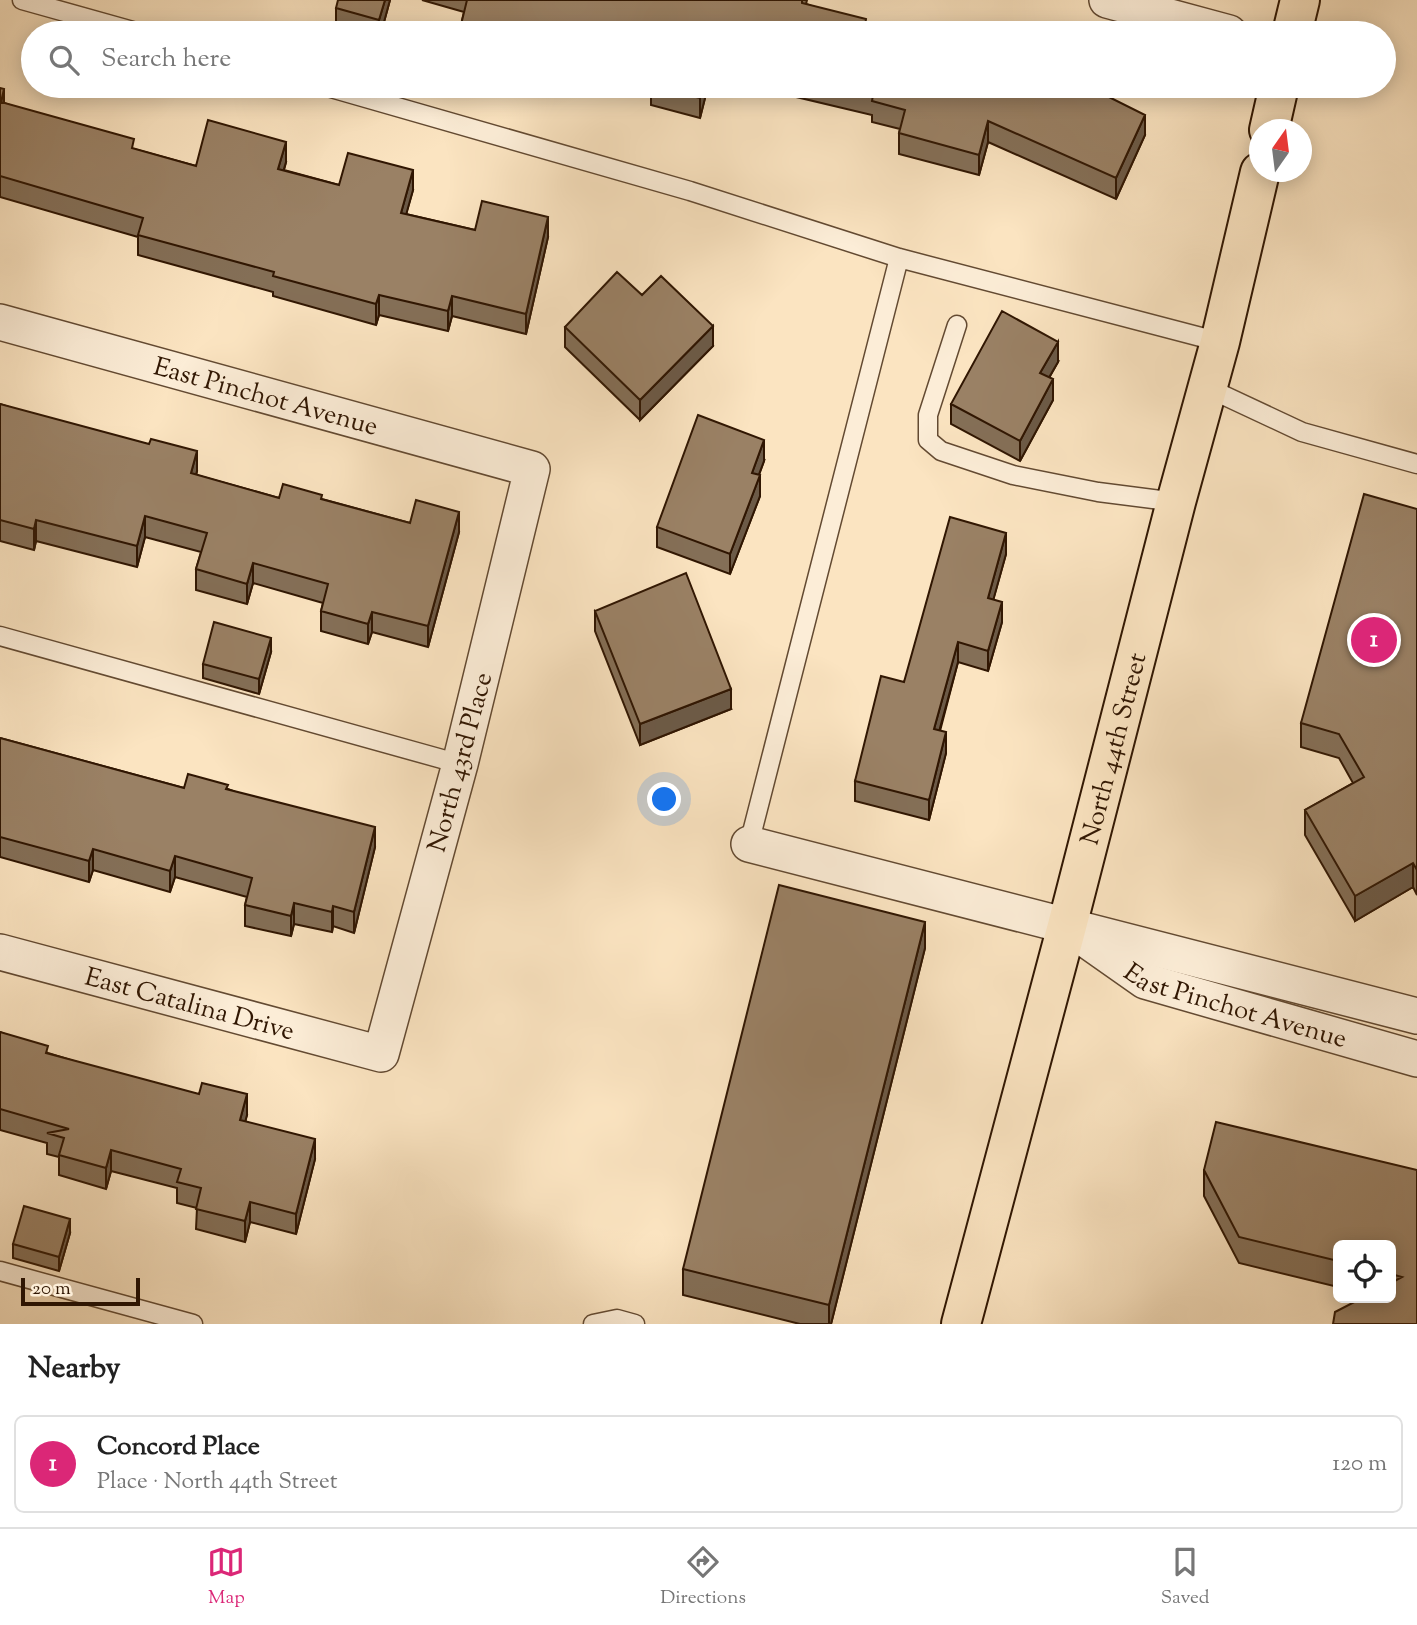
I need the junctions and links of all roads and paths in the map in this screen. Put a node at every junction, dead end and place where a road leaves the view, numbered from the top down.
1 (22, 0) edge
2 (1107, 0) edge
3 (1300, 0) edge
4 (97, 21) edge
5 (1185, 21) edge
6 (1295, 21) edge
7 (366, 98) edge
8 (1276, 98) edge
9 (1272, 119) edge
10 (1257, 182) edge
11 (898, 257) junction
12 (0, 322) edge
13 (957, 325) dead end
14 (1220, 342) junction
15 (1208, 388) junction
16 (1417, 464) edge
17 (533, 469) joint
18 (1176, 502) junction
19 (0, 636) edge
20 (460, 764) junction
21 (750, 844) joint
22 (1067, 926) junction
23 (0, 952) edge
24 (1417, 1016) edge
25 (381, 1054) joint
26 (1417, 1059) edge
27 (0, 1271) edge
28 (193, 1324) edge
29 (593, 1324) edge
30 (635, 1324) edge
31 (961, 1324) edge

1 - 4 lane
2 - 5 street
3 - 6 main road
7 - 11 lane
8 - 9 main road
10 - 14 main road, North 44th Street
11 - 14 lane
11 - 21 lane
12 - 17 street, East Pinchot Avenue
13 - 18 lane
14 - 15 main road, North 44th Street
15 - 16 lane
15 - 18 main road, North 44th Street
17 - 20 street, North 43rd Place
18 - 22 main road, North 44th Street
19 - 20 lane
20 - 25 street, North 43rd Place
21 - 22 street, East Pinchot Avenue
22 - 24 street, East Pinchot Avenue
22 - 26 street, East Pinchot Avenue
22 - 31 main road, North 44th Street
23 - 25 street, East Catalina Drive
27 - 28 lane
29 - 30 lane

